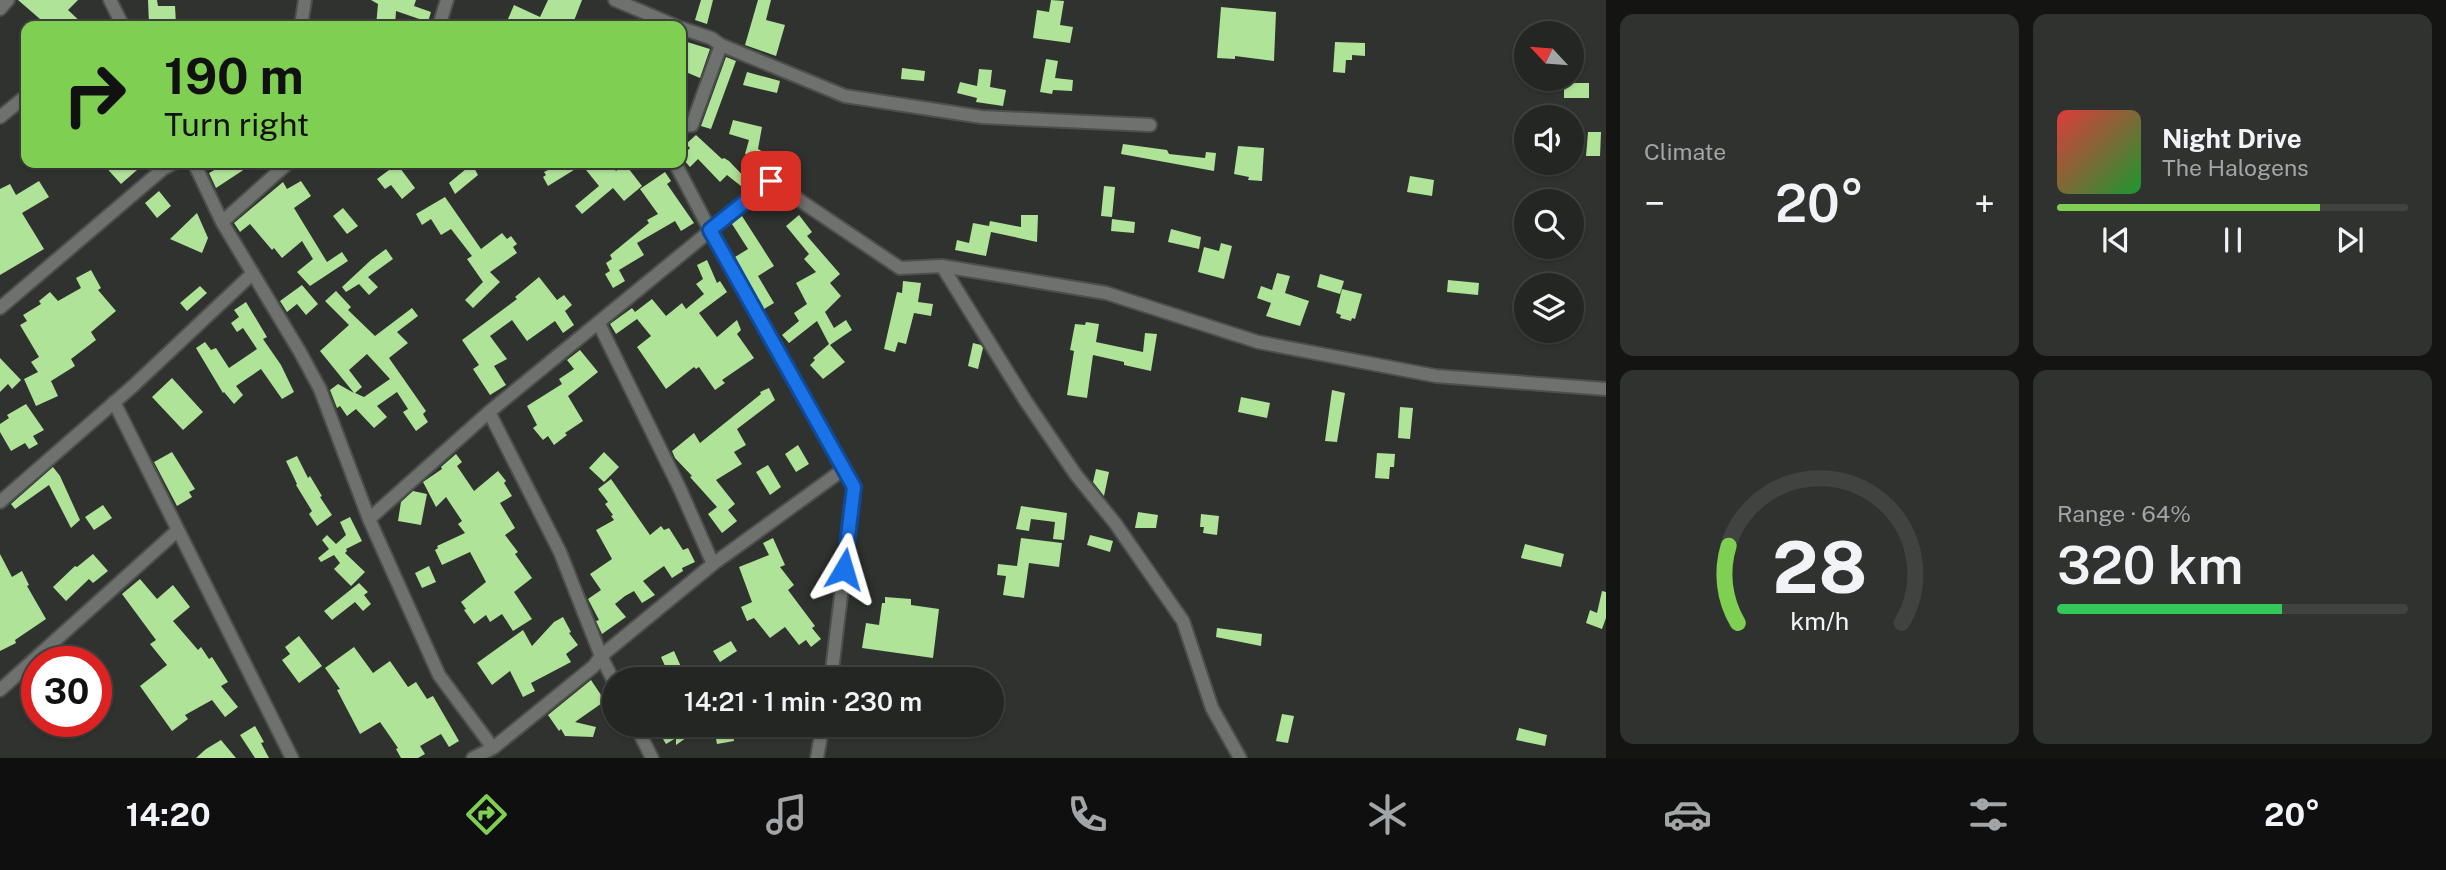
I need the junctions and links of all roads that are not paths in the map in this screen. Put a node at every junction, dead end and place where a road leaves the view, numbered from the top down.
1 (8, 0) edge
2 (110, 0) edge
3 (304, 0) edge
4 (447, 0) edge
5 (615, 0) edge
6 (0, 9) edge
7 (118, 21) edge
8 (302, 21) edge
9 (441, 21) edge
10 (664, 21) edge
11 (686, 30) edge
12 (721, 45) junction
13 (21, 100) edge
14 (0, 117) edge
15 (1150, 125) dead end
16 (686, 126) edge
17 (168, 168) edge
18 (196, 168) edge
19 (282, 168) edge
20 (678, 168) edge
21 (222, 222) junction
22 (710, 230) junction
23 (942, 266) junction
24 (253, 273) junction
25 (0, 308) edge
26 (599, 324) junction
27 (1606, 389) edge
28 (114, 402) junction
29 (489, 412) junction
30 (844, 469) junction
31 (0, 502) edge
32 (369, 519) junction
33 (178, 530) junction
34 (713, 564) junction
35 (601, 656) junction
36 (606, 667) edge
37 (832, 667) edge
38 (0, 690) edge
39 (642, 737) edge
40 (821, 737) edge
41 (493, 748) junction
42 (292, 758) edge
43 (473, 758) edge
44 (652, 758) edge
45 (817, 758) edge
46 (1240, 758) edge

1 - 6 street
2 - 7 street
3 - 8 street
4 - 9 street
5 - 10 street
11 - 12 street
12 - 15 street
12 - 16 street
13 - 14 street
17 - 25 street
18 - 21 street
19 - 21 street
20 - 22 street
21 - 24 street
22 - 23 street
22 - 26 street
22 - 30 street
23 - 27 street
23 - 46 street
24 - 28 street
24 - 32 street
26 - 29 street
26 - 34 street
28 - 31 street
28 - 33 street
29 - 32 street
29 - 35 street
30 - 34 street
30 - 37 street
32 - 41 street
33 - 38 street
33 - 42 street
34 - 35 street
35 - 36 street
35 - 41 street
39 - 44 street
40 - 45 street
41 - 43 street

